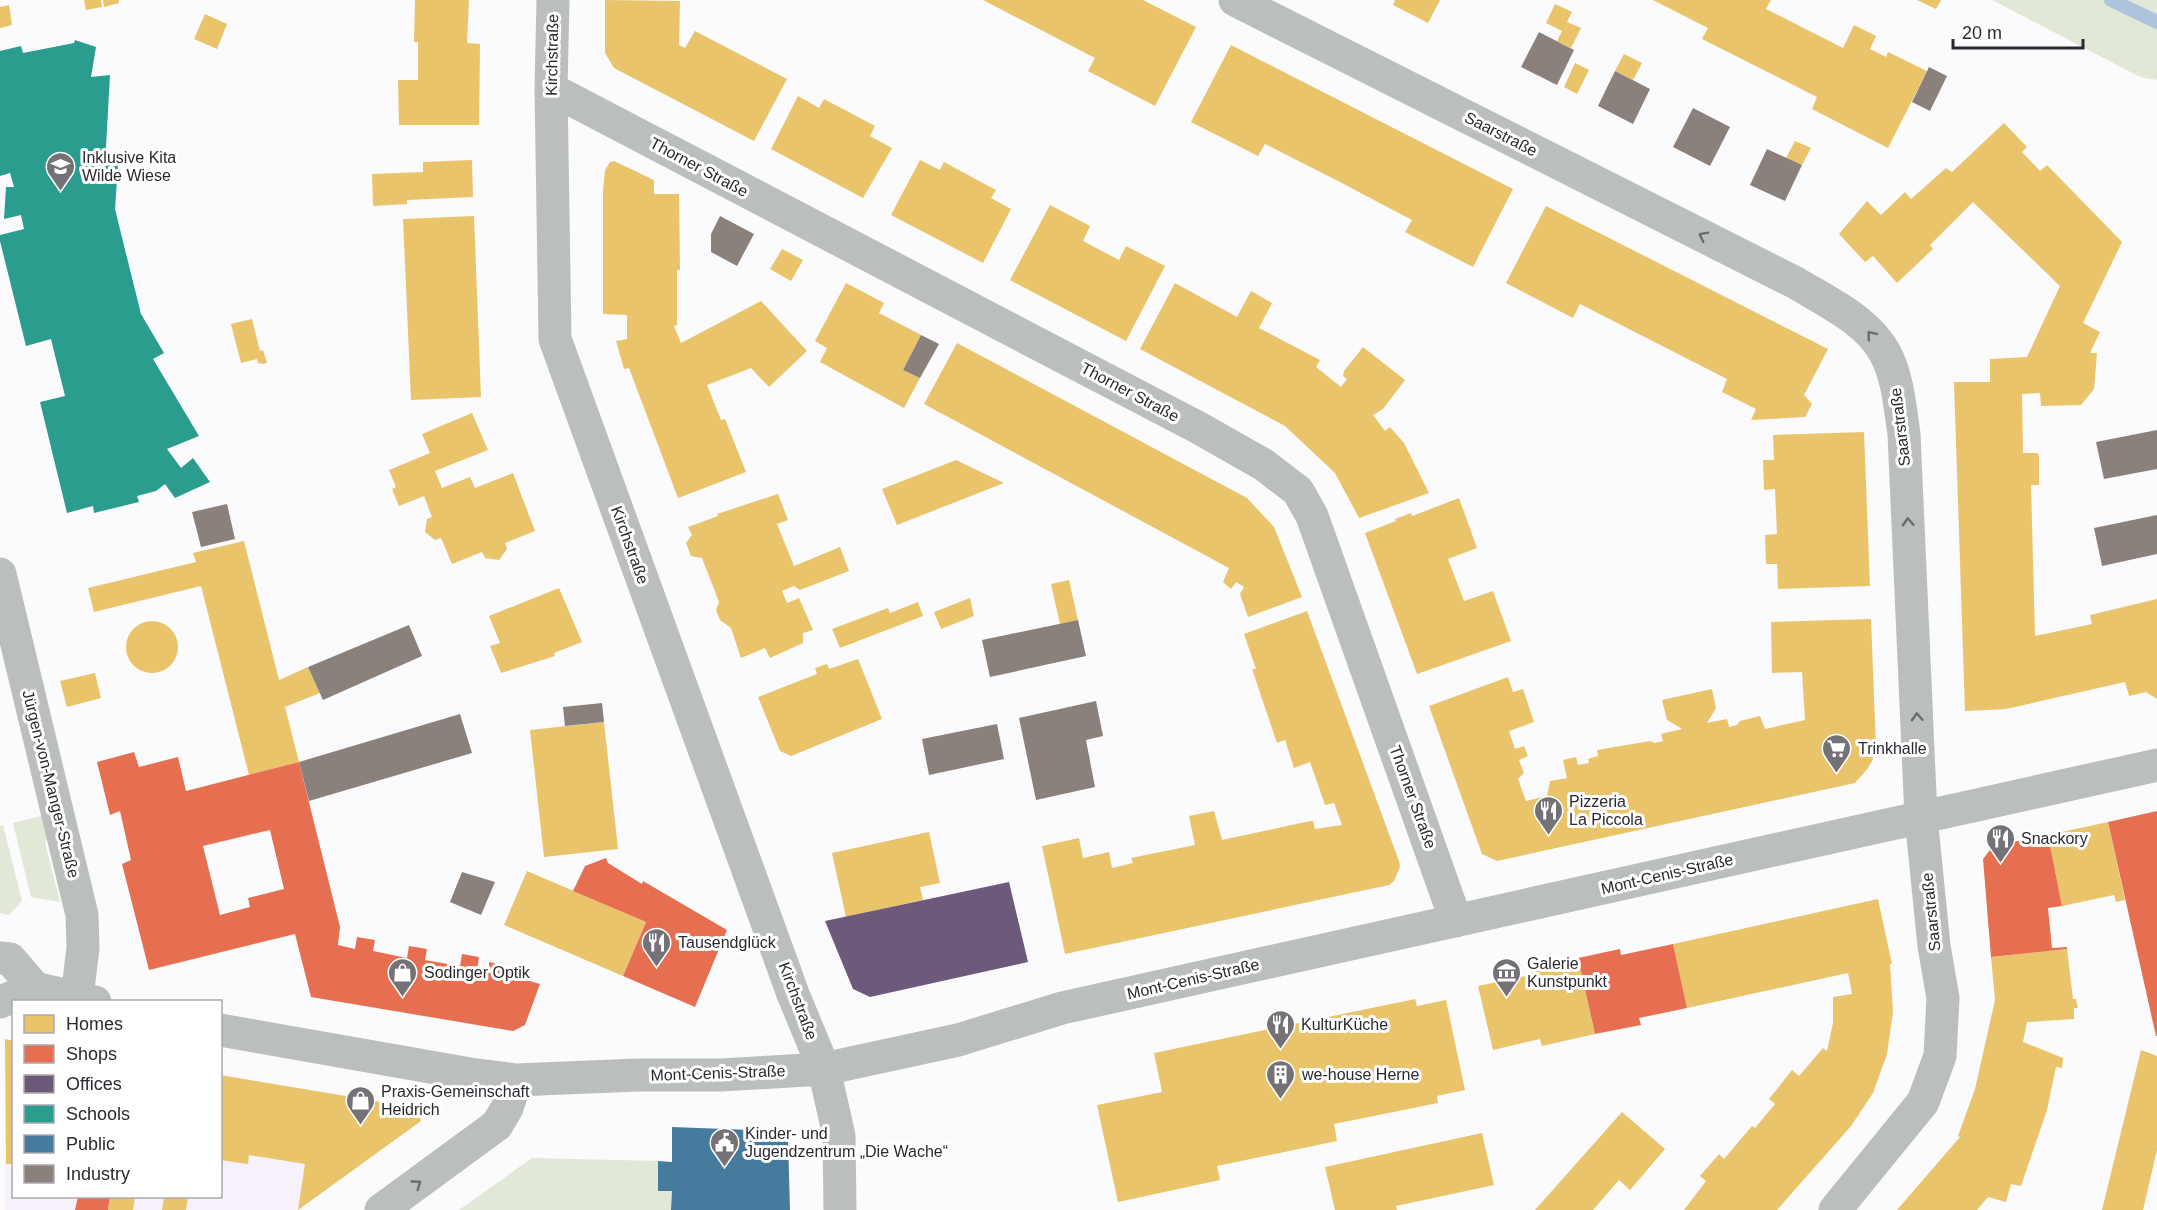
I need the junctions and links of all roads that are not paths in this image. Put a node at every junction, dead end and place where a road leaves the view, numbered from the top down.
1 (553, 0) edge
2 (1235, 0) edge
3 (551, 89) junction
4 (0, 574) edge
5 (2157, 765) edge
6 (1921, 817) junction
7 (1456, 921) junction
8 (0, 958) edge
9 (35, 988) junction
10 (86, 999) edge
11 (0, 1002) edge
12 (222, 1030) edge
13 (824, 1069) junction
14 (516, 1080) junction
15 (381, 1210) edge
16 (840, 1210) edge
17 (1835, 1210) edge

1 - 3 street, Kirchstraße
6 -> 2 street, Saarstraße
3 - 7 street, Thorner Straße
3 - 13 street, Kirchstraße
4 - 10 street, Jürgen-von-Manger-Straße
5 - 6 street, Mont-Cenis-Straße
6 - 7 street, Mont-Cenis-Straße
6 - 17 street, Saarstraße
7 - 13 street, Mont-Cenis-Straße
8 - 9 street
9 - 10 street
9 - 11 street
12 - 14 street, Mont-Cenis-Straße
13 - 14 street, Mont-Cenis-Straße
13 - 16 street, Kirchstraße
15 -> 14 street

